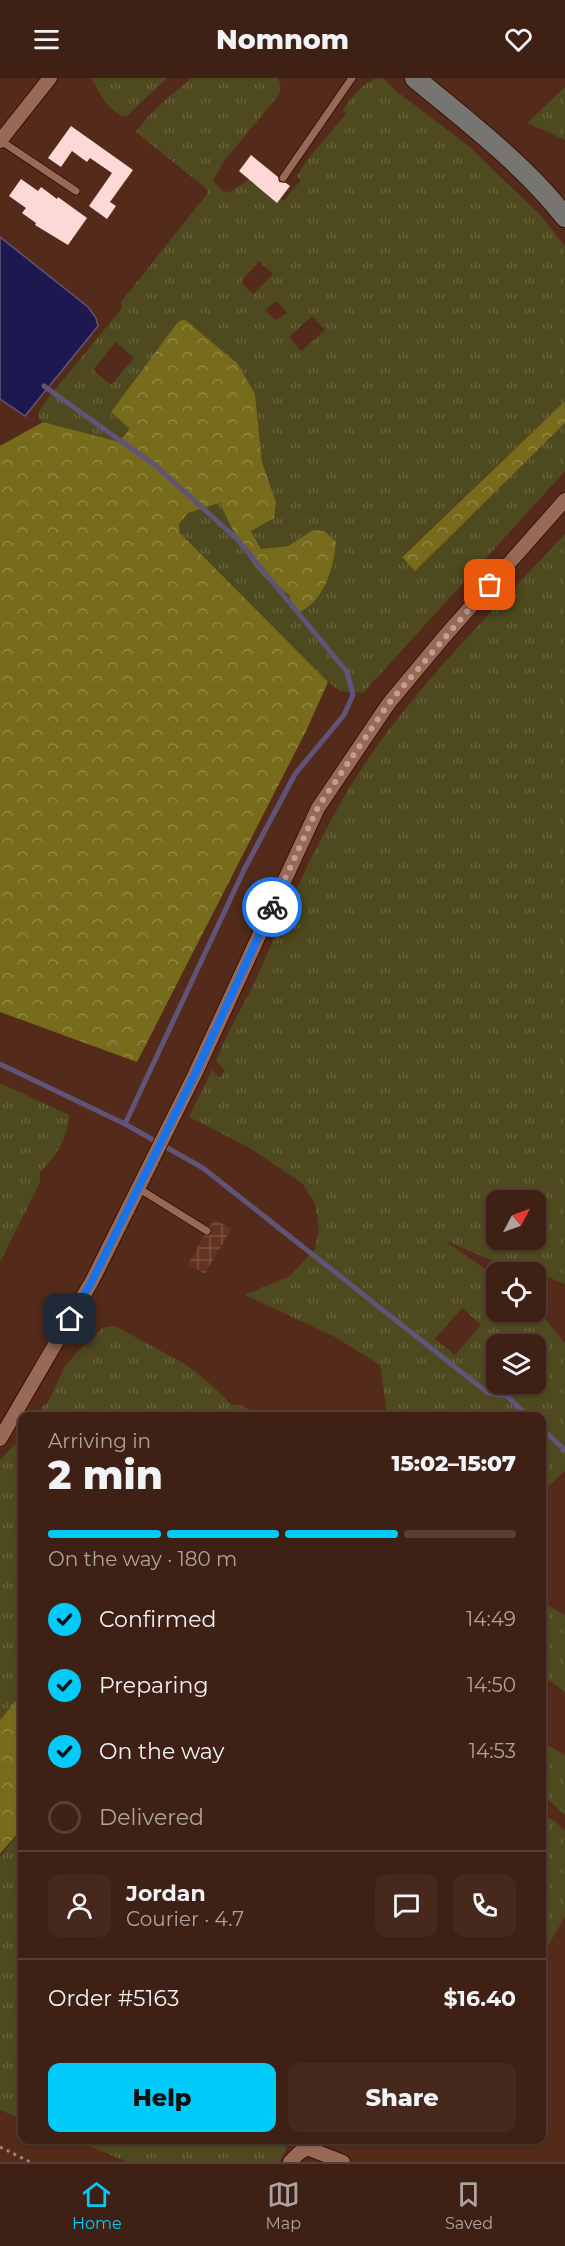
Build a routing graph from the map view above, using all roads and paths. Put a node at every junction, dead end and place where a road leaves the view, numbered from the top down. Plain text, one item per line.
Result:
1 (50, 78) edge
2 (352, 78) edge
3 (415, 78) edge
4 (1, 141) edge
5 (283, 178) dead end
6 (76, 191) dead end
7 (565, 217) edge
8 (565, 500) edge
9 (138, 1188) junction
10 (207, 1231) dead end
11 (0, 1439) edge
12 (0, 2147) edge
13 (30, 2162) edge
14 (291, 2162) edge
15 (343, 2162) edge

1 - 4 street
2 - 5 lane
3 - 7 street
4 - 6 lane
8 - 9 street
9 - 10 lane
9 - 11 street
12 - 13 path
14 - 15 street

